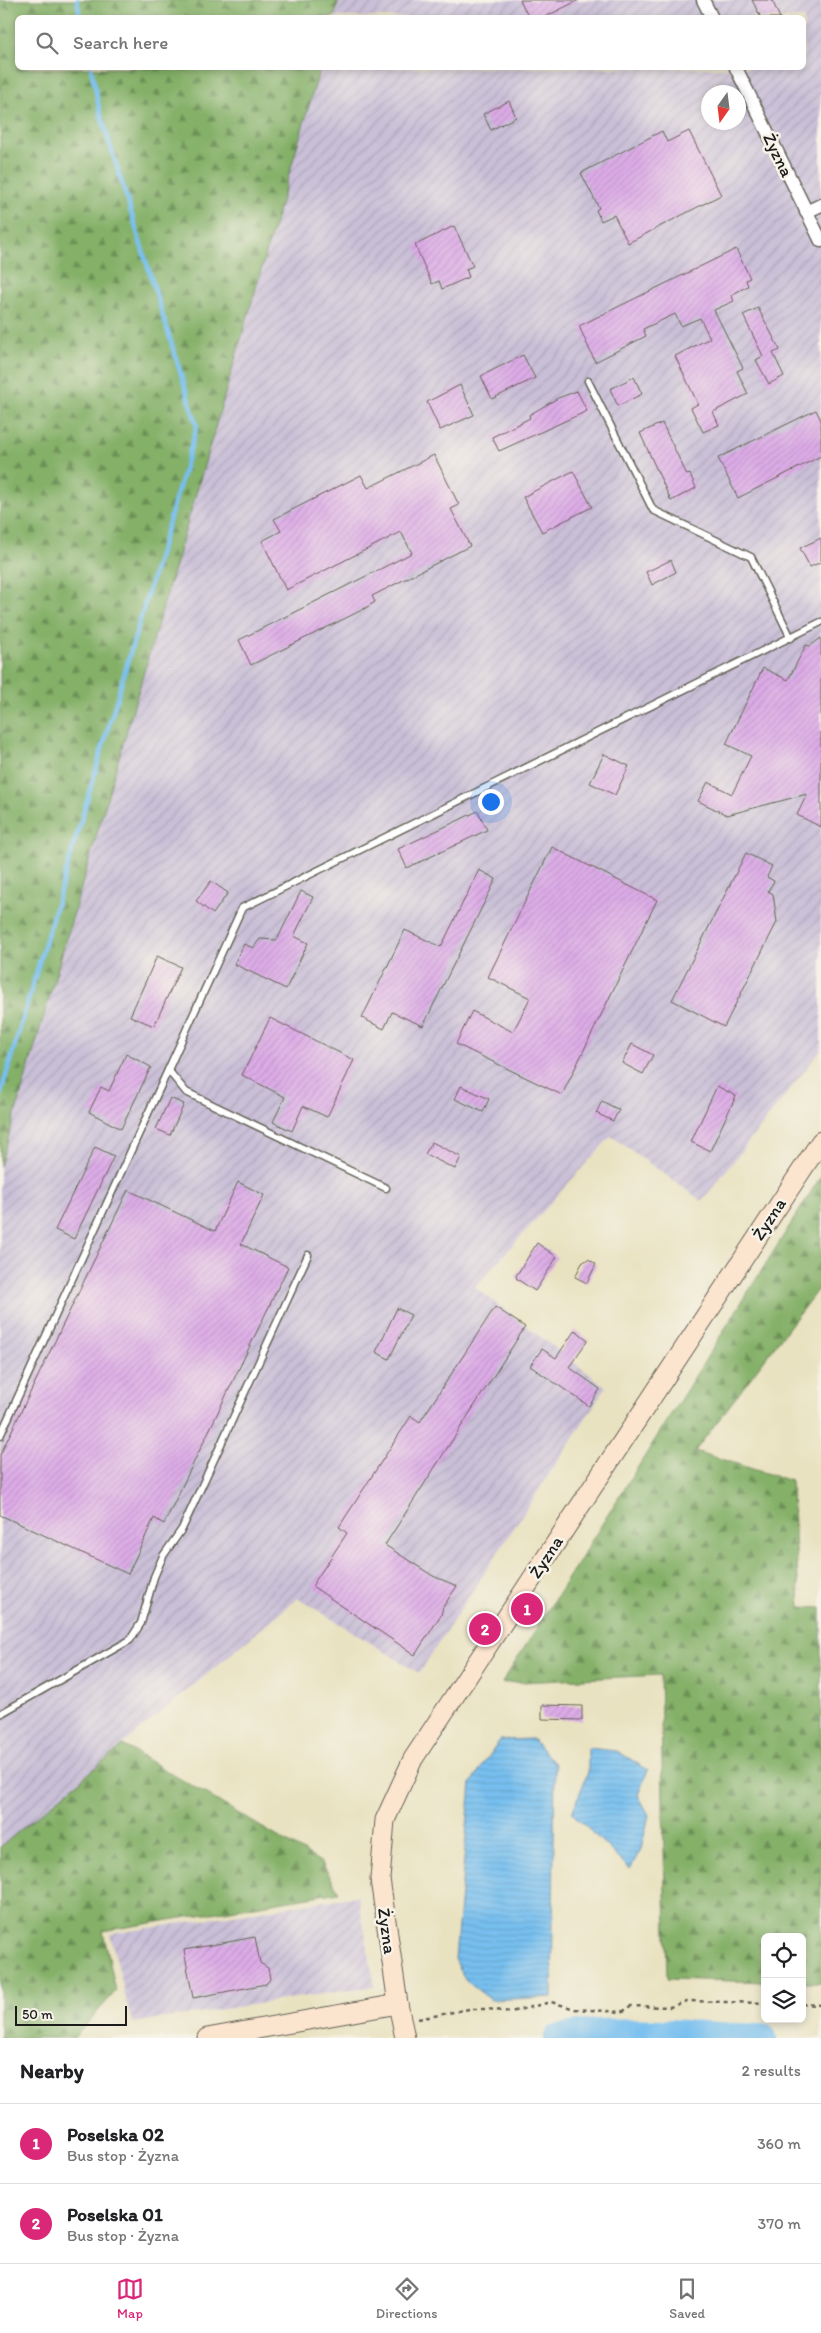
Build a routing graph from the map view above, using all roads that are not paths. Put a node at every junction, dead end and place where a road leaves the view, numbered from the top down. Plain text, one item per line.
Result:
1 (703, 0) edge
2 (710, 15) edge
3 (737, 70) edge
4 (821, 205) edge
5 (806, 212) junction
6 (821, 241) edge
7 (588, 381) dead end
8 (821, 622) edge
9 (791, 638) junction
10 (168, 1070) junction
11 (821, 1141) edge
12 (386, 1188) dead end
13 (308, 1255) dead end
14 (0, 1436) edge
15 (0, 1714) edge
16 (402, 2021) edge
17 (207, 2038) edge

1 - 2 street
3 - 5 street, Żyzna
4 - 5 street
5 - 6 street, Żyzna
7 - 9 lane
8 - 9 lane
9 - 10 lane
10 - 12 lane
10 - 14 lane
11 - 16 street, Żyzna
13 - 15 lane
16 - 17 street

